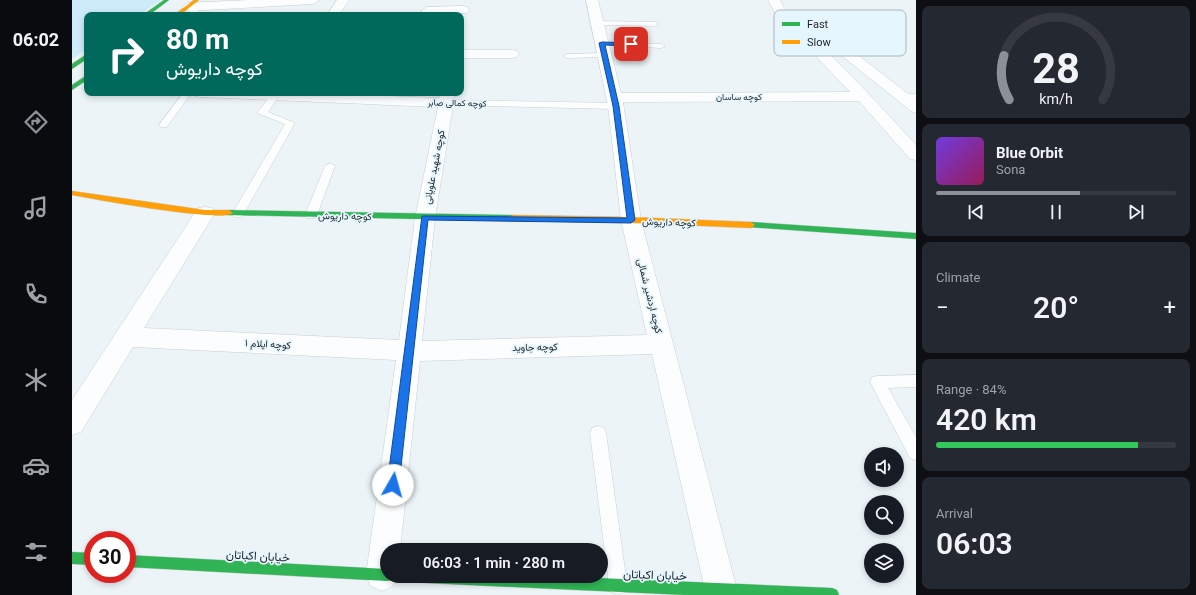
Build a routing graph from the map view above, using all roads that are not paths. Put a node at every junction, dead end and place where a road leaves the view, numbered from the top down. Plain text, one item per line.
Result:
1 (167, 0) edge
2 (313, 0) edge
3 (343, 0) edge
4 (592, 0) edge
5 (774, 0) edge
6 (784, 0) edge
7 (193, 4) edge
8 (427, 10) dead end
9 (463, 10) edge
10 (779, 10) edge
11 (794, 10) edge
12 (150, 12) edge
13 (181, 12) edge
14 (335, 12) edge
15 (655, 24) dead end
16 (601, 40) junction
17 (661, 46) dead end
18 (464, 54) edge
19 (512, 54) dead end
20 (567, 56) dead end
21 (824, 56) edge
22 (850, 56) edge
23 (84, 58) edge
24 (72, 67) edge
25 (186, 96) edge
26 (275, 96) edge
27 (333, 96) edge
28 (863, 96) junction
29 (900, 96) junction
30 (916, 97) edge
31 (447, 98) edge
32 (615, 102) junction
33 (916, 108) edge
34 (164, 125) dead end
35 (916, 155) edge
36 (330, 166) dead end
37 (72, 193) edge
38 (205, 213) junction
39 (238, 214) junction
40 (311, 215) junction
41 (425, 218) junction
42 (631, 220) junction
43 (916, 236) edge
44 (127, 337) junction
45 (661, 344) junction
46 (409, 351) junction
47 (916, 381) edge
48 (72, 423) edge
49 (598, 433) dead end
50 (916, 452) edge
51 (388, 543) edge
52 (72, 558) edge
53 (84, 559) edge
54 (136, 561) edge
55 (380, 575) edge
56 (571, 583) edge
57 (618, 585) junction
58 (721, 590) junction
59 (832, 595) edge

1 - 12 street
2 - 7 street
3 - 14 street
4 - 16 street, کوچه اردشیر شمالی
5 - 10 street
6 - 11 street
7 - 13 street
8 - 9 street
15 - 16 lane
16 - 17 lane
16 - 20 lane
16 - 32 street, کوچه اردشیر شمالی
18 - 19 street
21 - 28 street
22 - 29 street
23 - 24 street
25 - 34 lane
26 - 39 lane
27 - 31 street, کوچه کمالی صابر
28 - 32 street, کوچه ساسان
28 - 35 street
29 - 30 lane
29 - 33 street
31 - 32 lane, کوچه کمالی صابر
31 - 41 street, کوچه شهید علویانی
32 - 42 street, کوچه اردشیر شمالی
36 - 40 lane
37 - 38 street, کوچه داریوش
38 - 39 street, کوچه داریوش
38 - 44 street
39 - 40 street, کوچه داریوش
40 - 41 street, کوچه داریوش
41 - 42 street, کوچه داریوش
41 - 46 street, کوچه شهید علویانی
42 - 43 street, کوچه داریوش
42 - 45 street, کوچه اردشیر شمالی
44 - 46 street, کوچه ایلام ۱
44 - 48 street
45 - 46 street, کوچه جاوید
45 - 58 street, کوچه اردشیر شمالی
46 - 51 street, کوچه شهید علویانی
47 - 50 lane
49 - 57 lane
52 - 53 street
54 - 55 street, خیابان اکباتان
56 - 57 street, خیابان اکباتان
57 - 58 street, خیابان اکباتان
58 - 59 street, خیابان اکباتان

